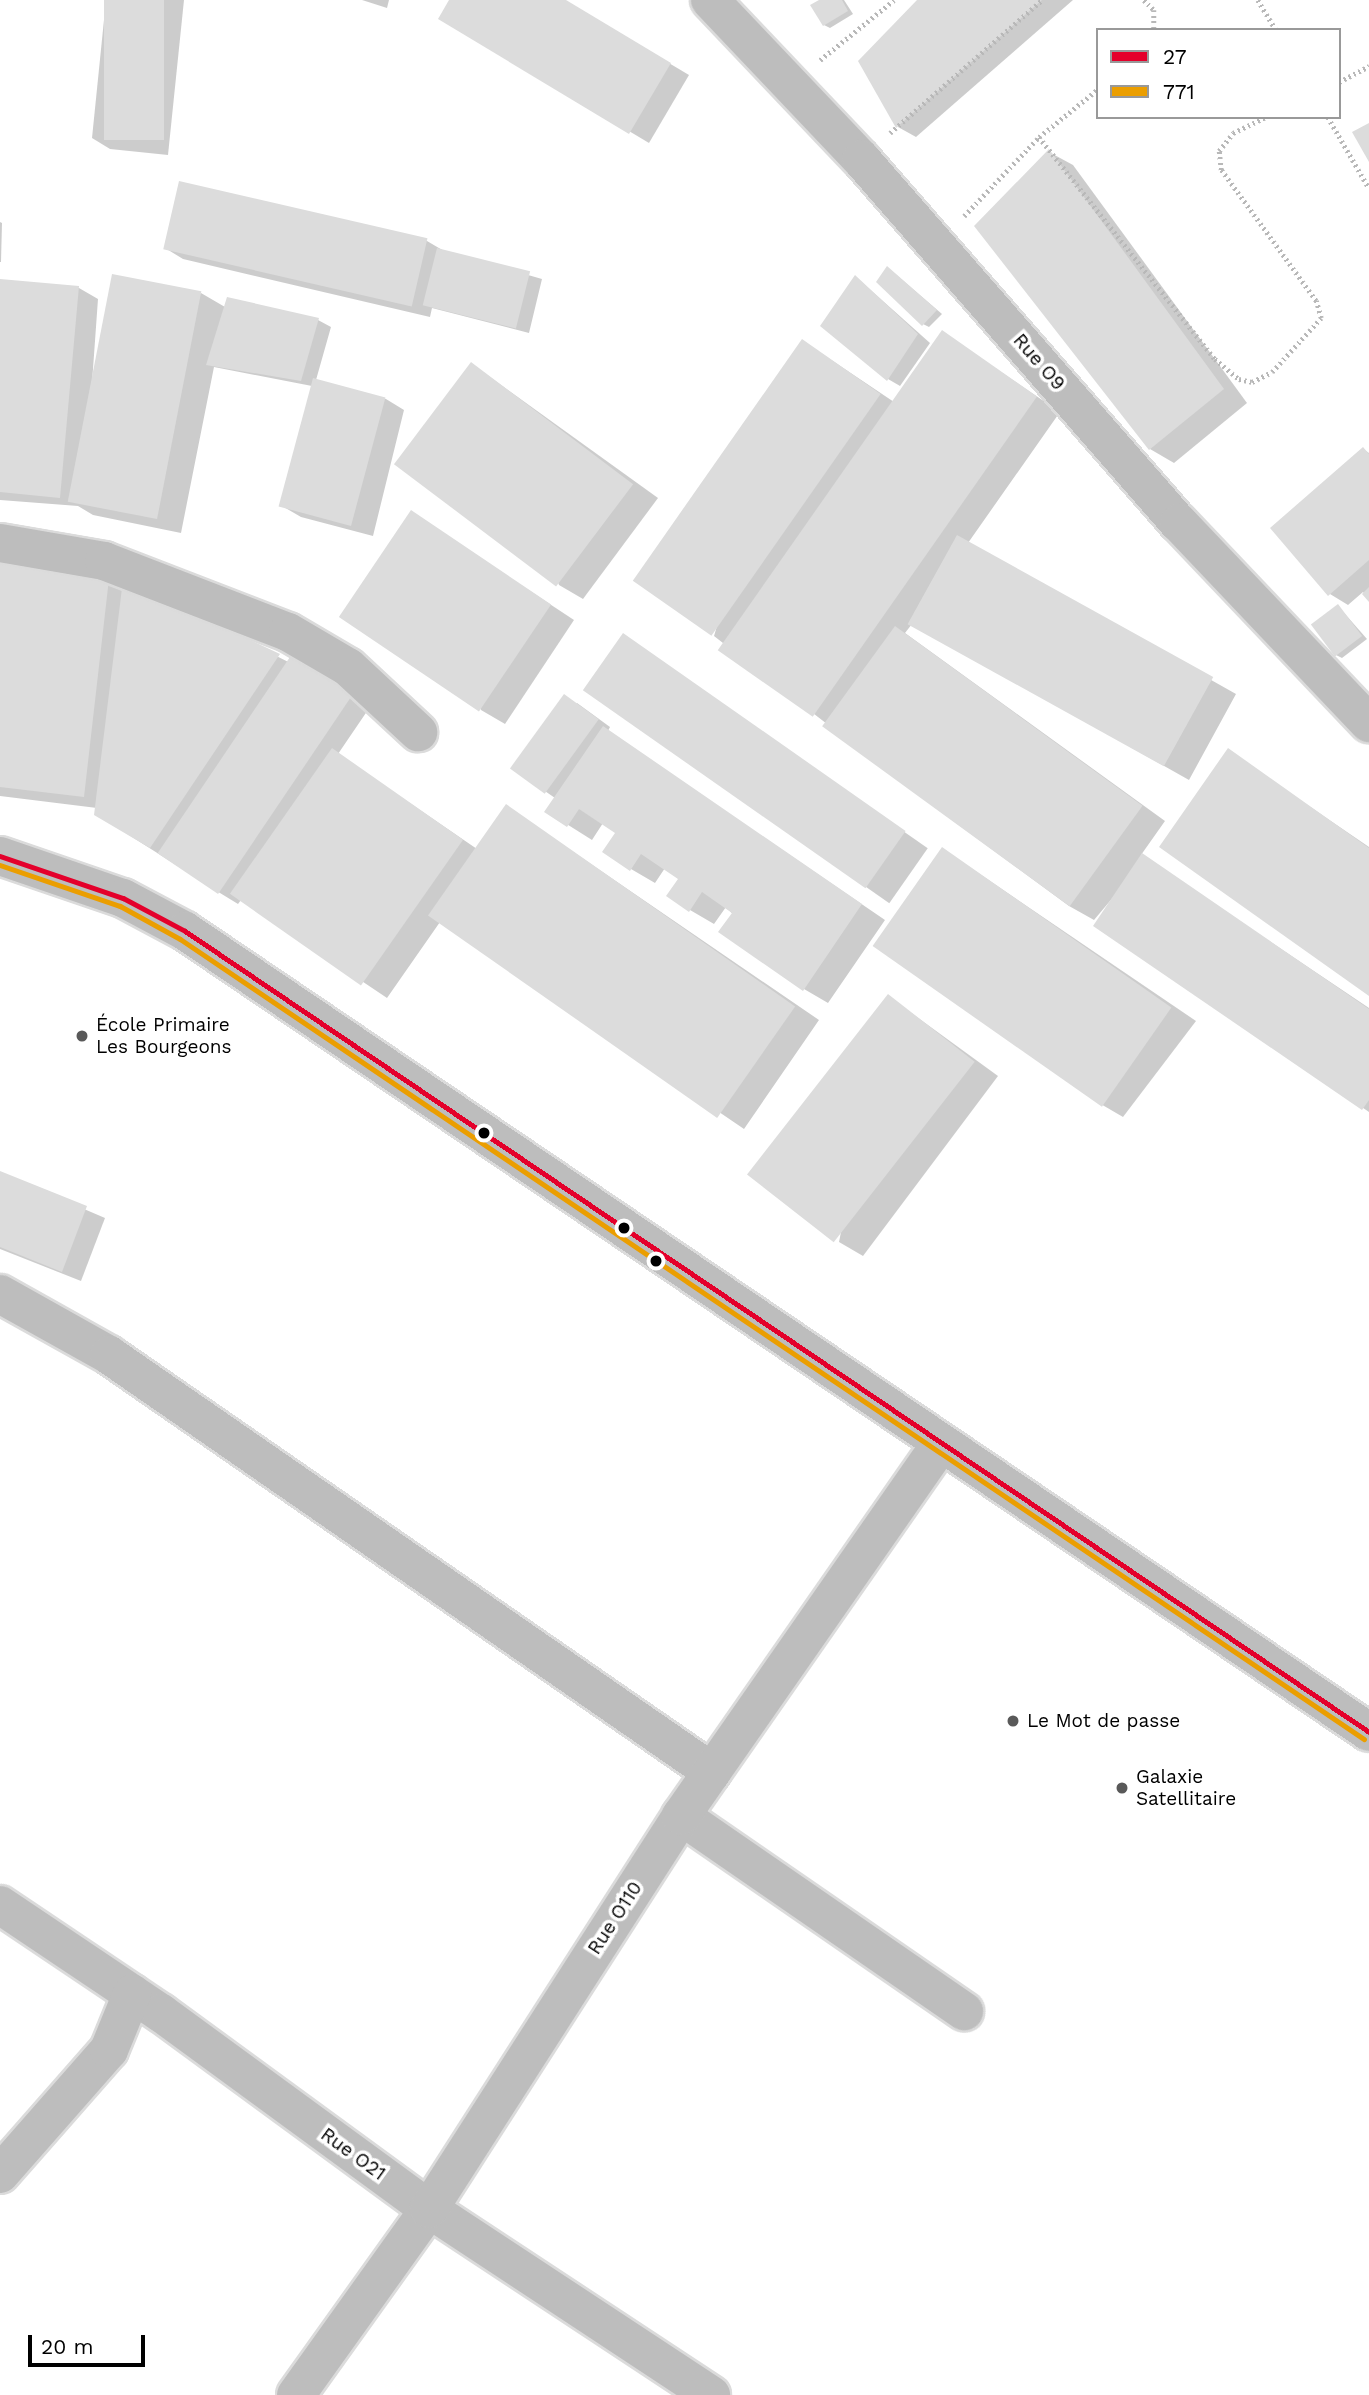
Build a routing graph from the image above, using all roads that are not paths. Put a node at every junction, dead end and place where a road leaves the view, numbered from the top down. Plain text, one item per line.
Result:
1 (710, 0) edge
2 (0, 543) edge
3 (1369, 723) edge
4 (418, 732) dead end
5 (0, 856) edge
6 (0, 1294) edge
7 (940, 1445) junction
8 (1369, 1732) edge
9 (712, 1772) junction
10 (681, 1816) junction
11 (0, 1905) edge
12 (132, 1994) junction
13 (964, 2011) dead end
14 (0, 2174) edge
15 (429, 2209) junction
16 (296, 2395) edge
17 (711, 2395) edge

1 - 3 street, Rue O9
2 - 4 street
5 - 7 street
6 - 9 street
7 - 8 street
7 - 9 street, Rue O110
9 - 10 street, Rue O110
10 - 13 street
10 - 15 street, Rue O110
11 - 12 street, Rue O21
12 - 14 street
12 - 15 street, Rue O21
15 - 16 street, Rue O110
15 - 17 street, Rue O21

